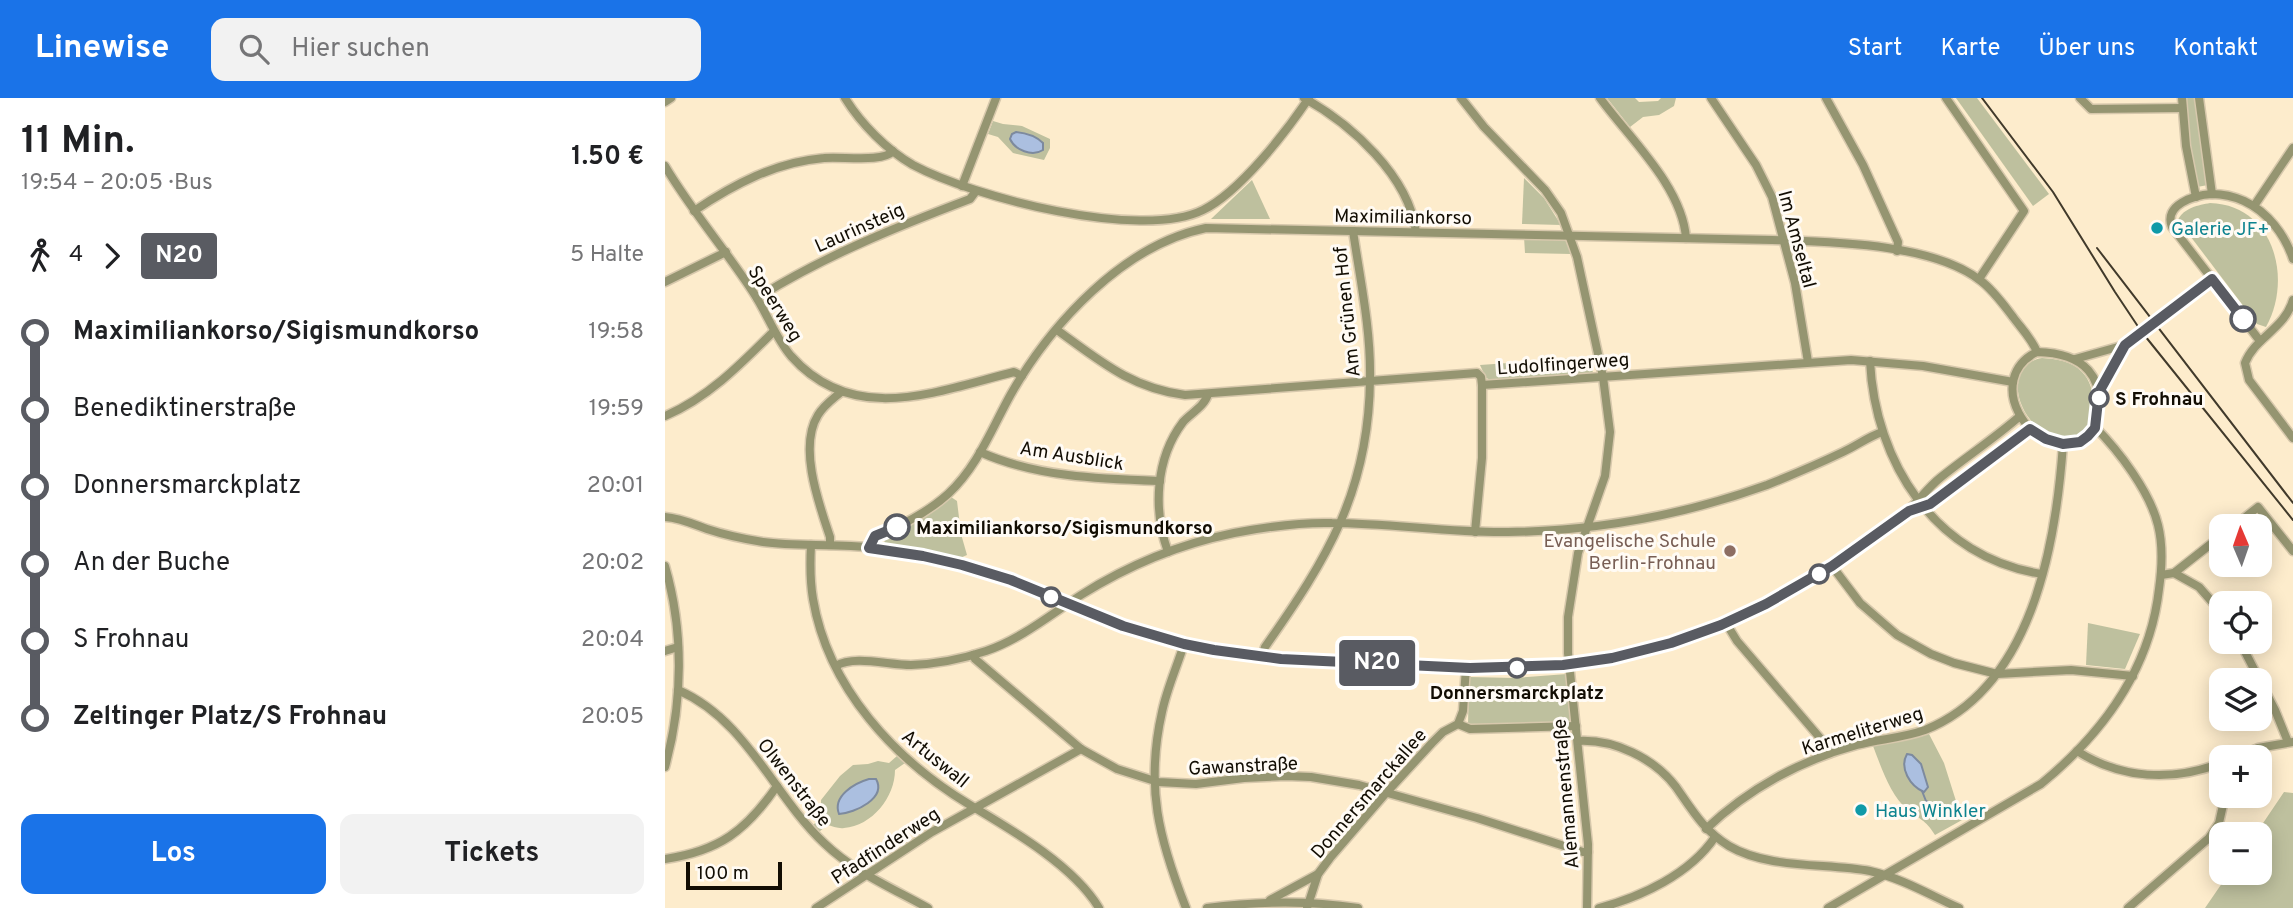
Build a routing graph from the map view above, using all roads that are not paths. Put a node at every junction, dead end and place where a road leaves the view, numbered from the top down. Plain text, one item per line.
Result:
1 (671, 98) edge
2 (845, 98) edge
3 (996, 98) edge
4 (1461, 98) edge
5 (1600, 98) edge
6 (1711, 98) edge
7 (1826, 98) edge
8 (1946, 98) edge
9 (2080, 98) edge
10 (2182, 98) edge
11 (2199, 98) edge
12 (1307, 99) edge
13 (665, 102) edge
14 (2182, 108) junction
15 (2293, 148) edge
16 (893, 151) junction
17 (665, 166) edge
18 (962, 186) junction
19 (976, 191) junction
20 (2212, 194) junction
21 (2196, 197) junction
22 (2254, 206) junction
23 (694, 211) junction
24 (1202, 211) junction
25 (1184, 216) junction
26 (1206, 228) junction
27 (1353, 230) junction
28 (1416, 232) junction
29 (1183, 233) junction
30 (1571, 236) junction
31 (1686, 238) junction
32 (1784, 240) junction
33 (1897, 251) junction
34 (726, 252) junction
35 (2293, 258) edge
36 (1979, 279) junction
37 (2212, 279) junction
38 (665, 282) edge
39 (757, 298) junction
40 (2293, 303) edge
41 (1057, 330) junction
42 (775, 331) junction
43 (2260, 341) junction
44 (2125, 345) junction
45 (2037, 352) junction
46 (2075, 359) junction
47 (1870, 360) junction
48 (1808, 362) junction
49 (1022, 376) junction
50 (1603, 377) junction
51 (1370, 381) junction
52 (2013, 382) junction
53 (1482, 385) junction
54 (841, 392) junction
55 (2099, 392) junction
56 (1208, 394) junction
57 (665, 416) edge
58 (2020, 416) junction
59 (2095, 428) junction
60 (2030, 429) junction
61 (1882, 432) junction
62 (2293, 438) edge
63 (2063, 444) junction
64 (981, 452) junction
65 (1160, 481) junction
66 (1920, 503) junction
67 (2250, 514) edge
68 (2263, 514) edge
69 (665, 517) edge
70 (1341, 523) junction
71 (2272, 525) edge
72 (1587, 527) junction
73 (1475, 532) junction
74 (811, 545) junction
75 (830, 545) junction
76 (2209, 545) edge
77 (869, 548) junction
78 (2293, 551) edge
79 (1168, 552) junction
80 (665, 566) edge
81 (1832, 566) junction
82 (2174, 573) junction
83 (2042, 574) junction
84 (2161, 575) junction
85 (2209, 598) edge
86 (1068, 604) junction
87 (1726, 623) junction
88 (1184, 644) junction
89 (678, 647) junction
90 (665, 651) edge
91 (2246, 654) edge
92 (973, 655) junction
93 (1262, 657) junction
94 (1569, 664) junction
95 (836, 666) junction
96 (1466, 667) junction
97 (1997, 674) junction
98 (2133, 676) junction
99 (678, 691) junction
100 (1458, 724) junction
101 (1576, 726) junction
102 (1578, 741) junction
103 (2291, 742) edge
104 (2272, 745) edge
105 (1081, 749) junction
106 (2077, 751) junction
107 (1830, 754) junction
108 (665, 767) edge
109 (2209, 767) edge
110 (1154, 781) junction
111 (777, 786) junction
112 (1387, 792) junction
113 (976, 808) junction
114 (2222, 808) edge
115 (1706, 829) junction
116 (1715, 837) junction
117 (1588, 852) junction
118 (665, 859) edge
119 (1318, 874) junction
120 (865, 875) junction
121 (1884, 875) junction
122 (1267, 901) junction
123 (1308, 905) edge
124 (816, 908) edge
125 (928, 908) edge
126 (1099, 908) edge
127 (1186, 908) edge
128 (1207, 908) edge
129 (1358, 908) edge
130 (1587, 908) edge
131 (1599, 908) edge
132 (1828, 908) edge
133 (1959, 908) edge
134 (2129, 908) edge

1 - 13 street
2 - 16 street
3 - 18 street
4 - 30 street, Alemannenstraße
5 - 31 street
6 - 32 street, Im Amseltal
7 - 33 street
8 - 36 street
9 - 14 street
10 - 14 street
11 - 20 street
12 - 24 street
12 - 28 street
14 - 21 street
15 - 22 street
16 - 18 street
16 - 23 street
17 - 23 street, Speerweg
18 - 19 street
19 - 25 street
19 - 39 street, Laurinsteig
20 - 21 street
20 - 22 street
21 - 37 street
22 - 35 street
23 - 34 street, Speerweg
24 - 25 street
24 - 26 street
25 - 29 street
26 - 27 street, Maximiliankorso
26 - 29 street, Maximiliankorso
27 - 28 street, Maximiliankorso
27 - 51 street, Am Grünen Hof
28 - 30 street, Maximiliankorso
29 - 41 street, Maximiliankorso
30 - 31 street, Maximiliankorso
30 - 50 street, Alemannenstraße
31 - 32 street, Maximiliankorso
32 - 33 street, Maximiliankorso
32 - 48 street, Im Amseltal
33 - 36 street, Maximiliankorso
34 - 38 street
34 - 39 street, Speerweg
36 - 45 street, Maximiliankorso
37 - 43 street
37 - 44 street, bridge
39 - 42 street, Speerweg
40 - 43 street
41 - 49 street, Maximiliankorso
41 - 56 street, Ludolfingerweg
42 - 54 street, Speerweg
42 - 57 street
43 - 62 street
44 - 46 street
44 - 55 street
45 - 46 street
45 - 52 street
46 - 55 street
47 - 48 street, Ludolfingerweg
47 - 52 street, Ludolfingerweg
47 - 61 street
48 - 50 street, Ludolfingerweg
49 - 54 street, Speerweg
49 - 64 street, Maximiliankorso
50 - 53 street, Ludolfingerweg
50 - 72 street, Alemannenstraße
51 - 53 street, Ludolfingerweg
51 - 56 street, Ludolfingerweg
51 - 70 street, Am Grünen Hof
52 - 58 street
53 - 73 street
54 - 75 street
55 - 59 street
56 - 65 street
58 - 60 street
58 - 66 street
59 - 63 street
59 - 84 street
60 - 63 street
60 - 66 street
61 - 66 street
61 - 72 street
63 - 83 street, Karmeliterweg
64 - 65 street, Am Ausblick
64 - 77 street, Maximiliankorso
65 - 79 street
66 - 81 street
66 - 83 street
67 - 68 street
69 - 74 street
70 - 73 street
70 - 79 street
70 - 93 street, Am Grünen Hof
71 - 78 street
72 - 73 street
72 - 94 street, Alemannenstraße
74 - 75 street
74 - 95 street, Artuswall
75 - 77 street
76 - 82 street
77 - 86 street
79 - 86 street
80 - 89 street
81 - 87 street
81 - 97 street
82 - 84 street
82 - 85 street
83 - 97 street, Karmeliterweg
84 - 98 street
86 - 88 street
86 - 92 street
87 - 94 street
87 - 107 street
88 - 93 street
88 - 110 street
89 - 90 street
89 - 99 street
91 - 103 street
92 - 95 street
92 - 105 street, Gawanstraße
93 - 96 street
94 - 96 street
94 - 101 street, Alemannenstraße
95 - 113 street, Artuswall
96 - 100 street
97 - 98 street
97 - 107 street, Karmeliterweg
98 - 106 street
99 - 108 street
99 - 111 street, Olwenstraße
100 - 101 street
100 - 112 street, Donnersmarckallee
101 - 102 street, Alemannenstraße
102 - 115 street
102 - 117 street, Alemannenstraße
103 - 104 street
105 - 110 street, Gawanstraße
105 - 113 street, Pfadfinderweg
106 - 109 street
106 - 121 street
107 - 115 street, Karmeliterweg
110 - 112 street, Gawanstraße
110 - 127 street
111 - 118 street
111 - 120 street, Olwenstraße
112 - 117 street, Gawanstraße
112 - 119 street, Donnersmarckallee
113 - 120 street, Pfadfinderweg
113 - 126 street, Artuswall
114 - 134 street
115 - 116 street
116 - 121 street
116 - 131 street
117 - 130 street, Alemannenstraße
119 - 122 street
119 - 123 street, Donnersmarckallee
120 - 124 street, Pfadfinderweg
120 - 125 street, Olwenstraße
121 - 132 street
121 - 133 street
122 - 123 street
122 - 128 street
123 - 129 street

